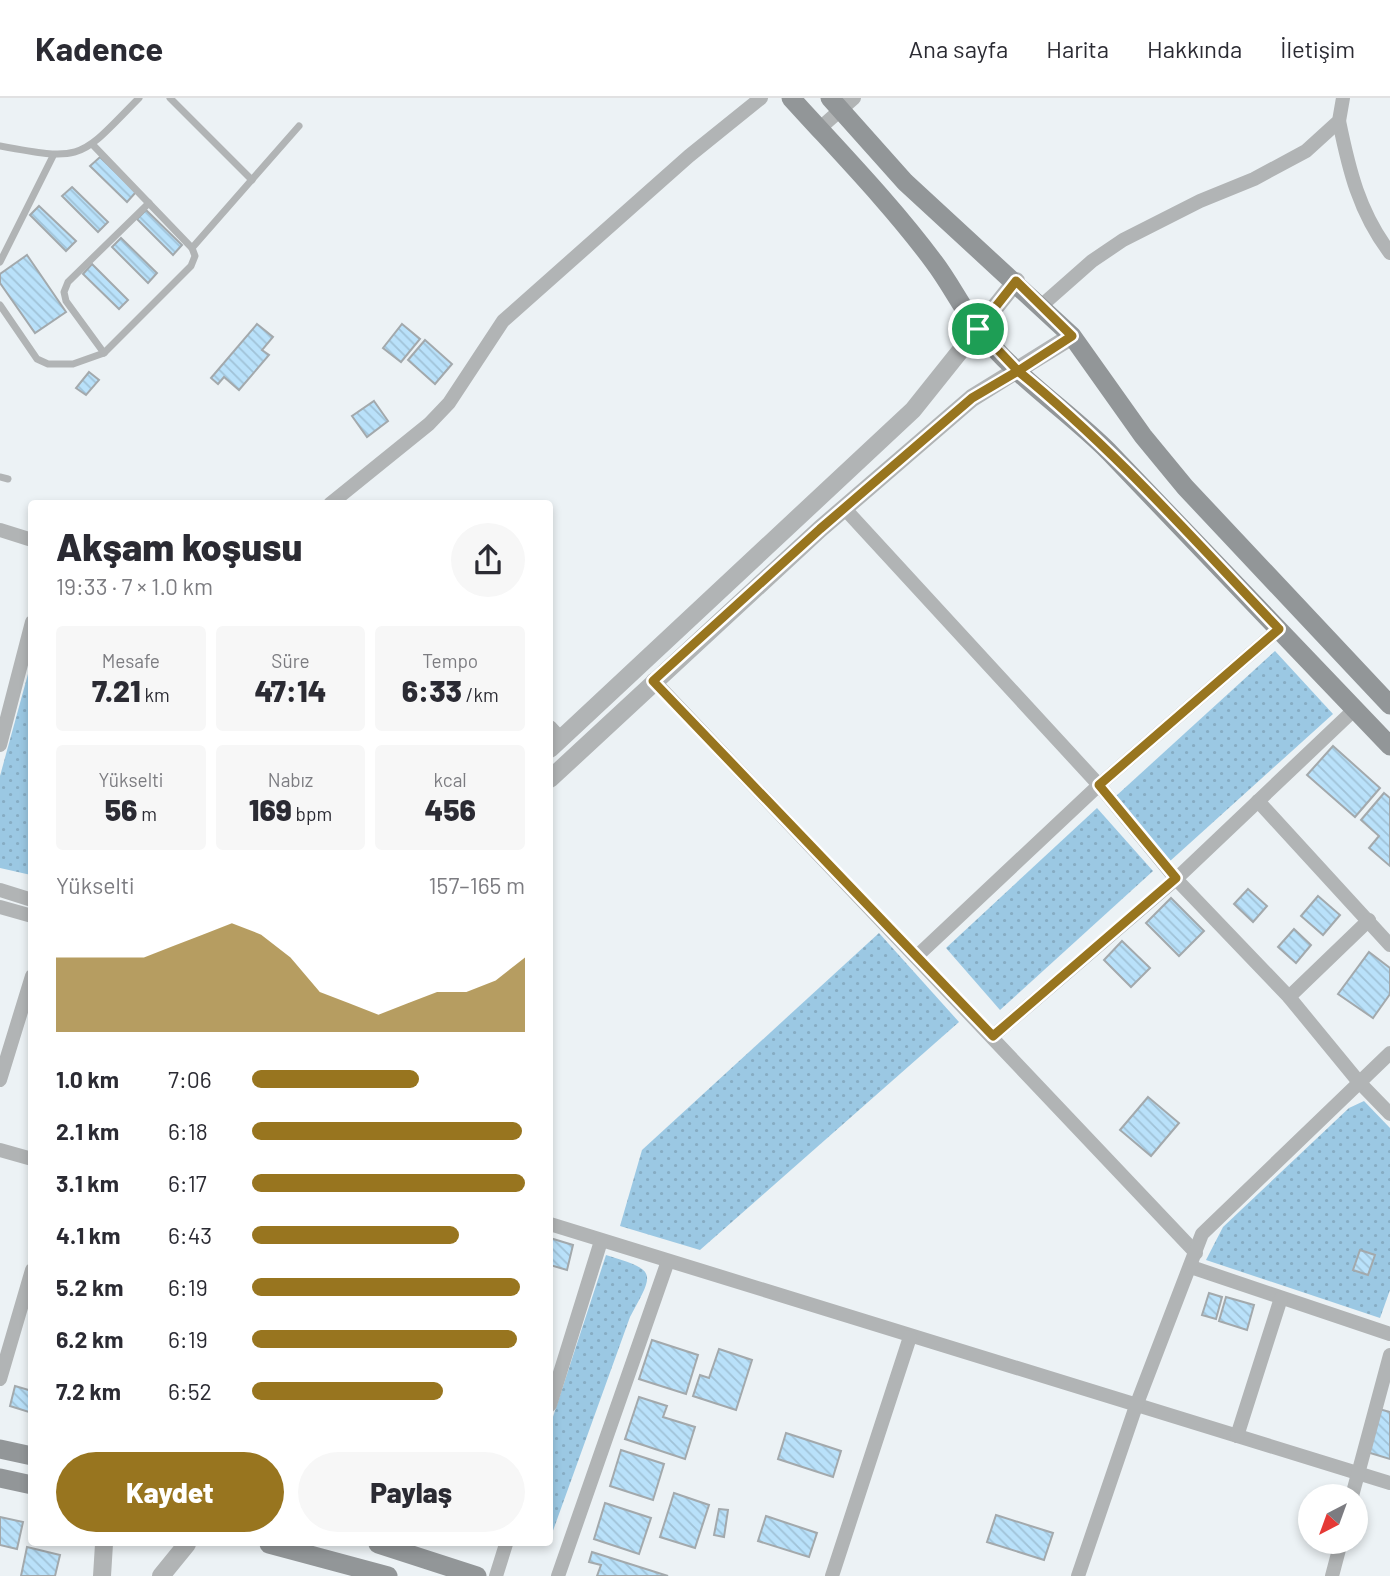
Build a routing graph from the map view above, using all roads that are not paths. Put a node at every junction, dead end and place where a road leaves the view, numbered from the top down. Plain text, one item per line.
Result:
1 (139, 98) edge
2 (170, 98) edge
3 (761, 98) edge
4 (791, 98) edge
5 (1343, 98) edge
6 (841, 102) edge
7 (1339, 121) junction
8 (299, 126) dead end
9 (819, 129) junction
10 (93, 145) junction
11 (0, 146) edge
12 (53, 156) junction
13 (252, 180) junction
14 (149, 203) junction
15 (192, 248) junction
16 (1390, 253) edge
17 (0, 262) edge
18 (1016, 281) junction
19 (0, 305) edge
20 (1041, 306) junction
21 (978, 329) junction
22 (1072, 336) junction
23 (104, 353) junction
24 (1018, 371) junction
25 (339, 500) edge
26 (845, 509) junction
27 (0, 530) edge
28 (28, 539) edge
29 (1279, 629) junction
30 (28, 637) edge
31 (653, 681) junction
32 (1386, 694) edge
33 (1356, 708) junction
34 (553, 738) edge
35 (0, 745) edge
36 (1390, 746) edge
37 (553, 776) edge
38 (1099, 785) junction
39 (1258, 802) junction
40 (1176, 878) junction
41 (0, 890) edge
42 (28, 899) edge
43 (0, 907) edge
44 (28, 915) edge
45 (1369, 920) junction
46 (1390, 945) edge
47 (916, 957) junction
48 (28, 989) edge
49 (1289, 997) junction
50 (993, 1036) junction
51 (1390, 1053) edge
52 (0, 1080) edge
53 (1358, 1081) junction
54 (1390, 1114) edge
55 (0, 1150) edge
56 (28, 1158) edge
57 (553, 1225) edge
58 (601, 1241) junction
59 (1193, 1260) junction
60 (668, 1261) junction
61 (28, 1284) edge
62 (1281, 1298) junction
63 (1390, 1335) edge
64 (910, 1337) junction
65 (1390, 1355) edge
66 (0, 1379) edge
67 (553, 1395) edge
68 (1136, 1406) junction
69 (1237, 1436) junction
70 (0, 1449) edge
71 (28, 1454) edge
72 (1357, 1472) junction
73 (0, 1479) edge
74 (1390, 1483) edge
75 (28, 1484) edge
76 (1354, 1484) edge
77 (104, 1546) edge
78 (185, 1546) edge
79 (276, 1546) edge
80 (384, 1546) edge
81 (505, 1546) edge
82 (1338, 1554) edge
83 (102, 1576) edge
84 (162, 1576) edge
85 (388, 1576) edge
86 (477, 1576) edge
87 (496, 1576) edge
88 (558, 1576) edge
89 (832, 1576) edge
90 (1078, 1576) edge
91 (1332, 1576) edge

1 - 10 lane
2 - 13 lane
3 - 25 street
4 - 9 main road
5 - 7 street
6 - 9 street
6 - 18 main road
7 - 16 street
7 - 20 street
8 - 13 lane
9 - 21 main road
10 - 12 lane
10 - 14 lane
11 - 12 lane
12 - 17 lane
13 - 15 lane
14 - 15 lane
14 - 23 lane
15 - 23 lane
18 - 20 main road
18 - 21 street
19 - 23 lane
20 - 22 main road
21 - 24 main road
21 - 34 street
22 - 24 street
22 - 32 main road
24 - 26 street
24 - 29 main road
26 - 31 street
26 - 38 street
27 - 28 street
29 - 33 main road
29 - 38 street
30 - 35 street
31 - 37 street
31 - 47 street
33 - 36 main road
33 - 39 street
38 - 40 street
38 - 47 street
39 - 40 street
39 - 45 street
40 - 49 street
40 - 50 street
41 - 42 street
43 - 44 street
45 - 46 street
45 - 49 street
47 - 50 street
48 - 52 street
49 - 53 street
50 - 59 street
51 - 53 street
53 - 54 street
53 - 59 street
55 - 56 street
57 - 58 street
58 - 60 street
58 - 67 street
59 - 62 street
59 - 68 street
60 - 64 street
60 - 88 street
61 - 66 street
62 - 63 street
62 - 69 street
64 - 68 street
64 - 89 street
65 - 72 street
68 - 69 street
68 - 90 street
69 - 72 street
70 - 71 main road
72 - 74 street
72 - 76 street
73 - 75 main road
77 - 83 street
78 - 84 street
79 - 85 main road
80 - 86 main road
81 - 87 street
82 - 91 street

